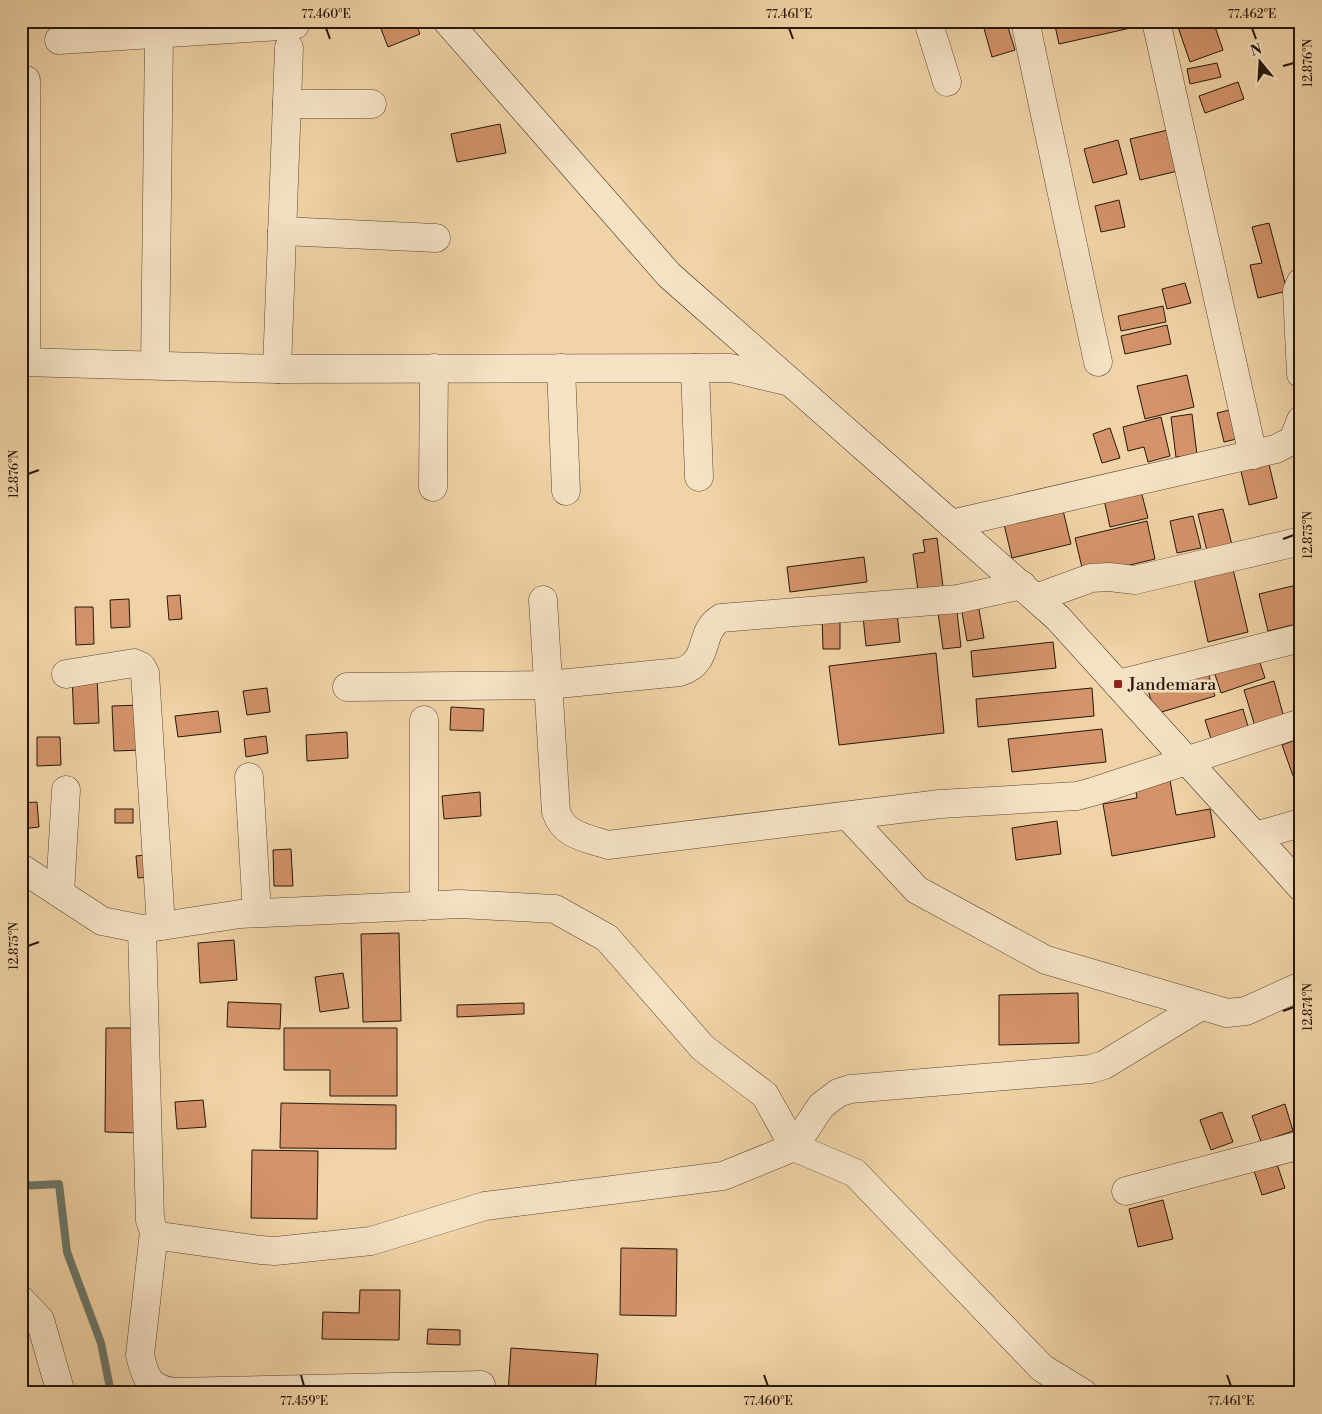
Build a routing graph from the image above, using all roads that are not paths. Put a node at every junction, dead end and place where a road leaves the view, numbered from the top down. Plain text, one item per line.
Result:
1 (447, 21) edge
2 (928, 21) edge
3 (1025, 21) edge
4 (1156, 21) edge
5 (160, 34) junction
6 (59, 40) dead end
7 (21, 80) edge
8 (947, 82) dead end
9 (287, 104) junction
10 (372, 104) dead end
11 (282, 231) junction
12 (436, 238) dead end
13 (1301, 282) edge
14 (24, 362) edge
15 (1098, 362) dead end
16 (155, 365) junction
17 (434, 368) junction
18 (561, 368) junction
19 (695, 368) junction
20 (277, 369) junction
21 (1301, 374) edge
22 (790, 382) junction
23 (1301, 420) edge
24 (1253, 455) junction
25 (699, 477) dead end
26 (433, 487) dead end
27 (566, 491) dead end
28 (951, 524) junction
29 (1301, 541) edge
30 (1029, 592) junction
31 (543, 600) dead end
32 (1301, 638) edge
33 (66, 674) dead end
34 (1118, 684) junction
35 (548, 685) junction
36 (347, 687) dead end
37 (424, 720) dead end
38 (1301, 723) edge
39 (1187, 761) junction
40 (249, 777) dead end
41 (66, 790) dead end
42 (848, 816) junction
43 (1301, 823) edge
44 (1255, 836) junction
45 (21, 868) edge
46 (1301, 887) edge
47 (60, 893) junction
48 (424, 906) junction
49 (257, 913) junction
50 (151, 928) junction
51 (1301, 986) edge
52 (1201, 1006) junction
53 (1301, 1145) edge
54 (794, 1147) junction
55 (1126, 1191) dead end
56 (154, 1232) junction
57 (21, 1300) edge
58 (481, 1385) dead end
59 (61, 1393) edge
60 (1083, 1393) edge

1 - 22 street
2 - 8 street
3 - 15 street
4 - 24 street
5 - 6 street
5 - 9 street
5 - 16 street
7 - 14 street
9 - 10 street
9 - 11 street
11 - 12 street
11 - 20 street
13 - 21 street
14 - 16 street
16 - 20 street
17 - 18 street
17 - 20 street
17 - 26 street
18 - 19 street
18 - 27 street
19 - 22 street
19 - 25 street
22 - 28 street
23 - 24 street
24 - 28 street
28 - 30 street
29 - 30 street
30 - 34 street
30 - 35 street
31 - 35 street
32 - 34 street
33 - 50 street
34 - 39 street
35 - 36 street
35 - 42 street
37 - 48 street
38 - 39 street
39 - 42 street
39 - 44 street
40 - 49 street
41 - 47 street
42 - 52 street
43 - 44 street
44 - 46 street
45 - 47 street
47 - 50 street
48 - 49 street
48 - 54 street
49 - 50 street
50 - 56 street
51 - 52 street
52 - 54 street
53 - 55 street
54 - 56 street
54 - 60 street
56 - 58 street
57 - 59 street

